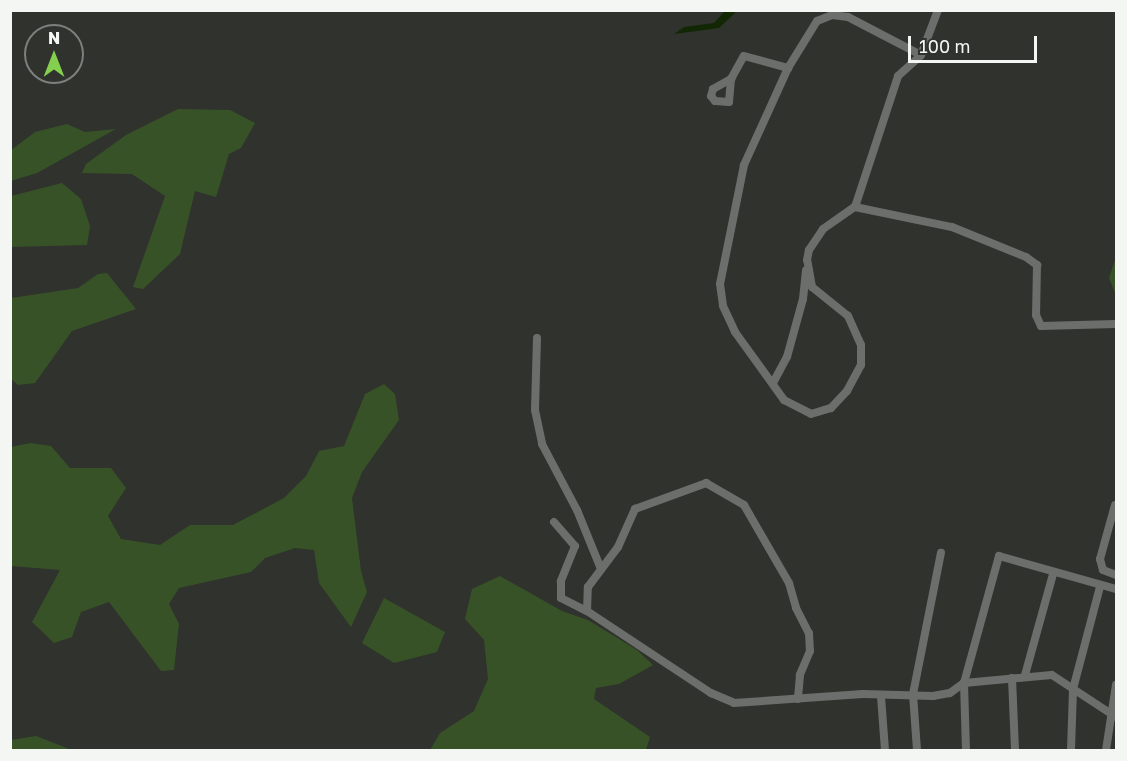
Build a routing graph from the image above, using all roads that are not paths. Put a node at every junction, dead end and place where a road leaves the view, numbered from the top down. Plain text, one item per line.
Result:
1 (938, 10) edge
2 (921, 55) junction
3 (788, 68) junction
4 (731, 79) dead end
5 (855, 207) junction
6 (807, 260) junction
7 (1116, 324) edge
8 (537, 338) dead end
9 (773, 383) junction
10 (1115, 506) dead end
11 (554, 522) dead end
12 (941, 553) dead end
13 (601, 569) junction
14 (1053, 574) junction
15 (1116, 575) edge
16 (1100, 587) junction
17 (1116, 589) edge
18 (587, 611) junction
19 (1025, 675) junction
20 (1012, 678) junction
21 (964, 683) junction
22 (1116, 685) edge
23 (1073, 689) junction
24 (913, 694) junction
25 (881, 696) junction
26 (798, 699) junction
27 (1113, 714) edge
28 (885, 750) edge
29 (917, 750) edge
30 (966, 750) edge
31 (1015, 750) edge
32 (1071, 750) edge
33 (1106, 750) edge

1 - 2 street
2 - 3 street
2 - 5 street
3 - 4 street
3 - 9 street
5 - 6 street
5 - 7 street
6 - 9 street
6 - 9 street
8 - 13 street
10 - 15 street
11 - 18 street
12 - 24 street
13 - 18 street
13 - 26 street
14 - 16 street
14 - 19 street
14 - 21 street
16 - 17 street
16 - 23 street
18 - 26 street
19 - 20 street
19 - 23 street
20 - 21 street
20 - 31 street
21 - 24 street
21 - 30 street
22 - 27 street
23 - 27 street
23 - 32 street
24 - 25 street
24 - 29 street
25 - 26 street
25 - 28 street
27 - 33 street

